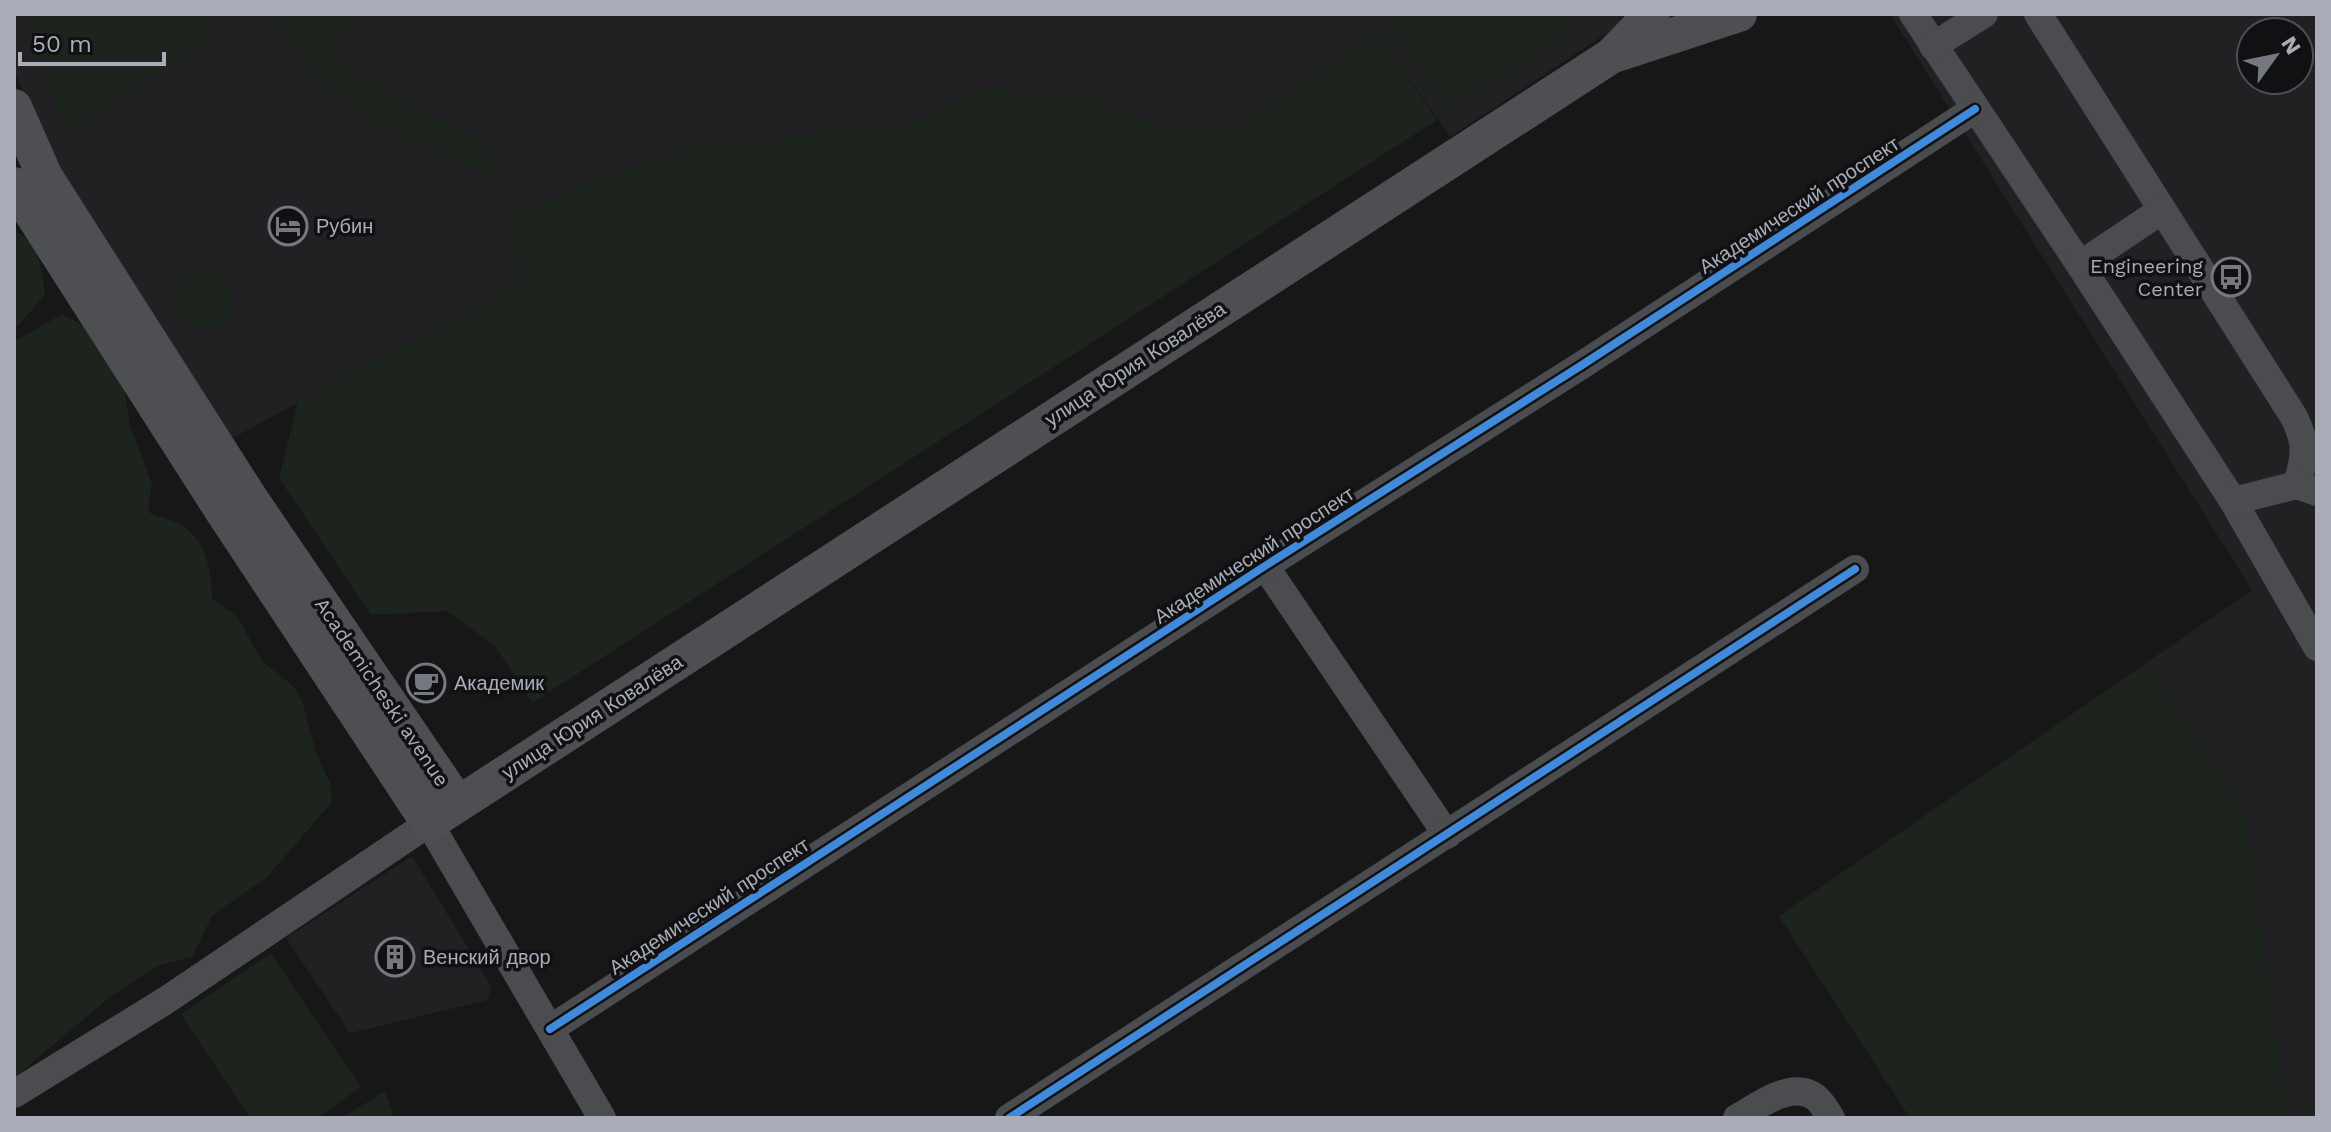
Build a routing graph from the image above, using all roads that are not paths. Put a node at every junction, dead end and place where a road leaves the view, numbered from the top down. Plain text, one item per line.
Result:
1 (1652, 14) edge
2 (1739, 14) edge
3 (1913, 14) edge
4 (1984, 14) edge
5 (2038, 14) edge
6 (1933, 46) junction
7 (1611, 56) junction
8 (14, 107) edge
9 (1975, 109) junction
10 (26, 185) edge
11 (2162, 210) junction
12 (2080, 265) junction
13 (2307, 488) edge
14 (2233, 501) junction
15 (1265, 566) junction
16 (1855, 569) dead end
17 (2317, 647) edge
18 (444, 814) junction
19 (1447, 835) junction
20 (550, 1029) junction
21 (14, 1094) edge
22 (602, 1118) edge
23 (1009, 1118) edge
24 (1737, 1118) edge
25 (1831, 1118) edge

1 - 7 main road, улица Юрия Ковалёва
2 - 7 main road, улица Юрия Ковалёва
3 - 6 street
4 - 6 street
5 - 11 street
6 - 9 street
7 - 18 main road, улица Юрия Ковалёва
8 - 10 main road, Academicheski avenue
9 - 12 street
9 - 15 street, Академический проспект
10 - 18 main road, Academicheski avenue
11 - 12 street
11 - 13 street
12 - 14 street
13 - 14 street
14 - 17 street
15 - 19 street
15 - 20 street, Академический проспект
16 - 19 street
18 - 20 street
18 - 21 street
19 - 23 street
20 - 22 street
24 - 25 street

